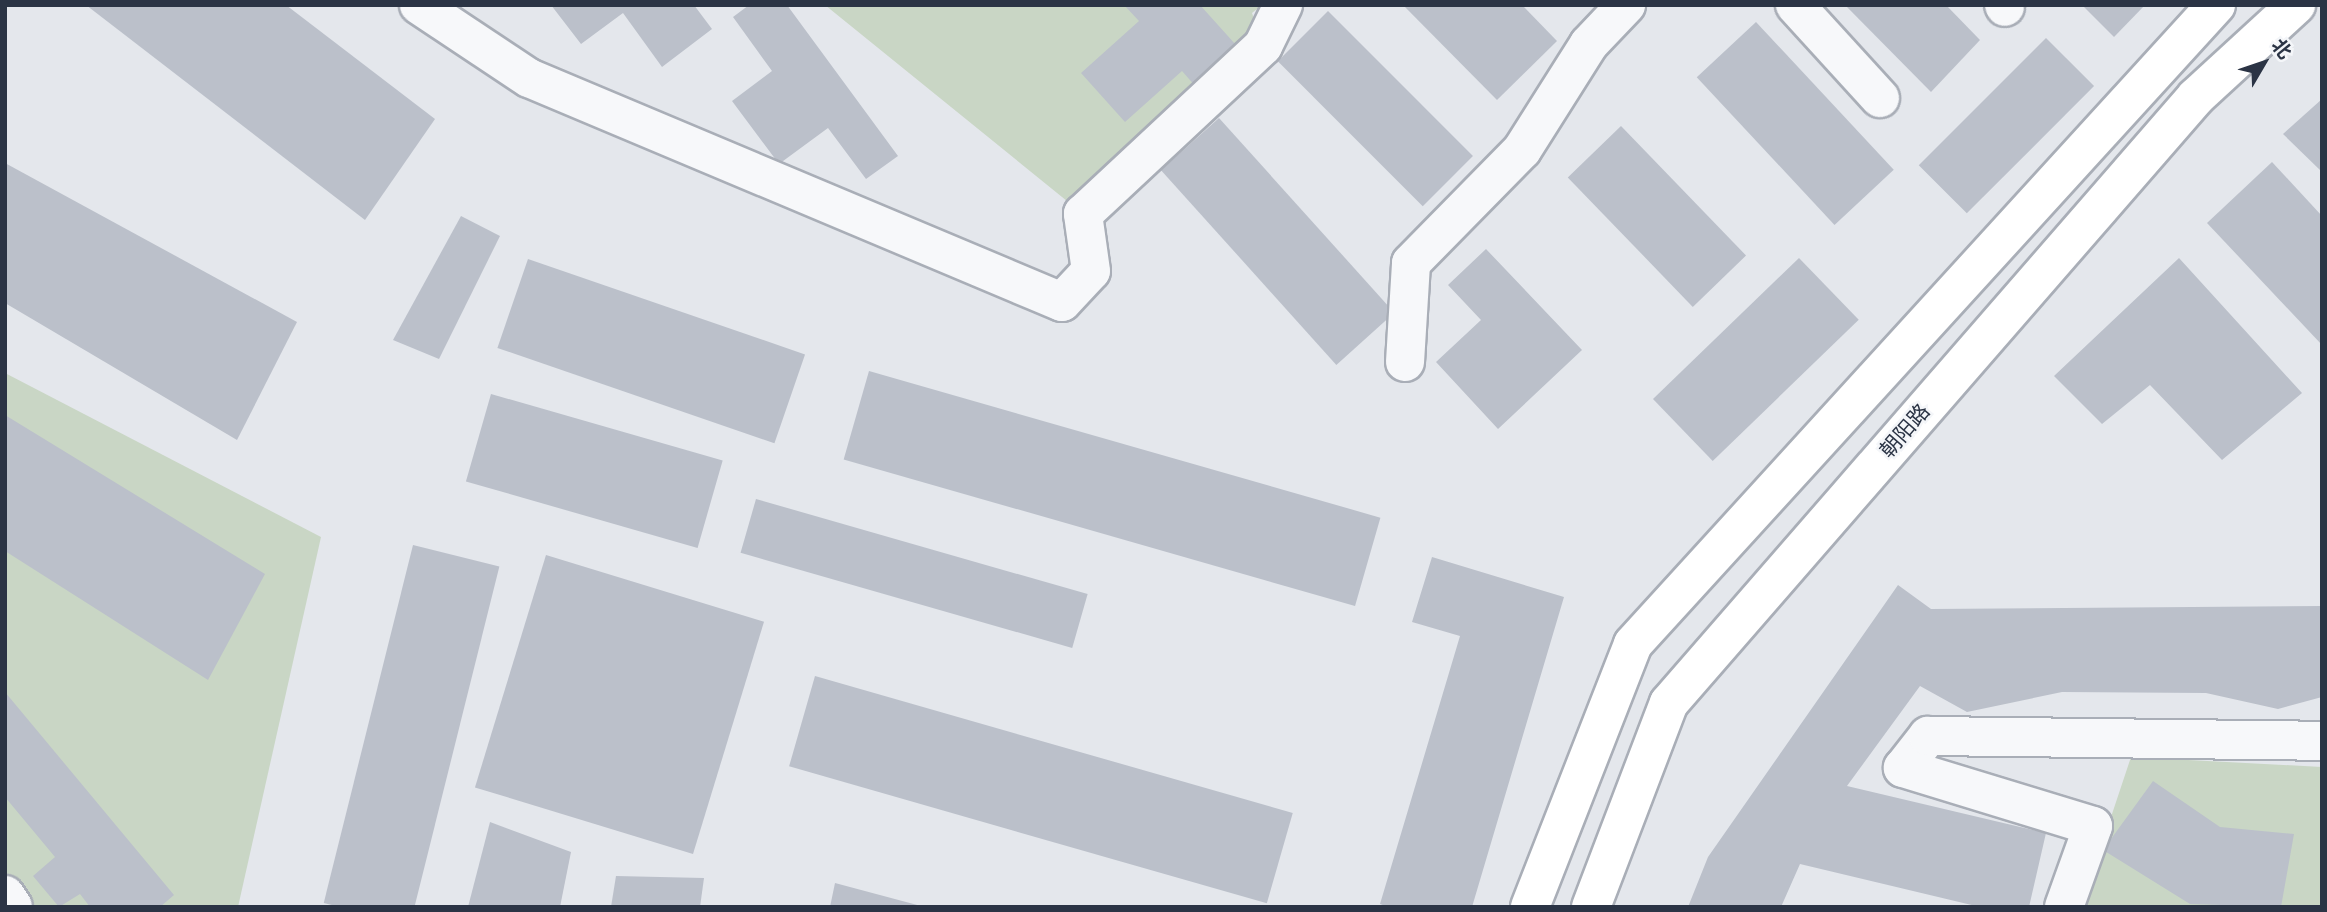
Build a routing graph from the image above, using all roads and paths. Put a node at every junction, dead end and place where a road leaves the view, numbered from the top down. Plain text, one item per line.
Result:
1 (419, 5) edge
2 (1283, 5) edge
3 (1626, 5) edge
4 (1795, 5) edge
5 (2216, 5) edge
6 (2322, 8) edge
7 (2288, 13) edge
8 (1880, 99) dead end
9 (1405, 362) dead end
10 (2322, 741) edge
11 (5, 895) edge
12 (13, 907) edge
13 (1530, 907) edge
14 (1591, 907) edge
15 (2064, 907) edge

1 - 2 lane
3 - 9 lane
4 - 8 lane
5 - 13 main road
6 - 7 main road
7 - 14 main road, 朝阳路
10 - 15 lane
11 - 12 lane

